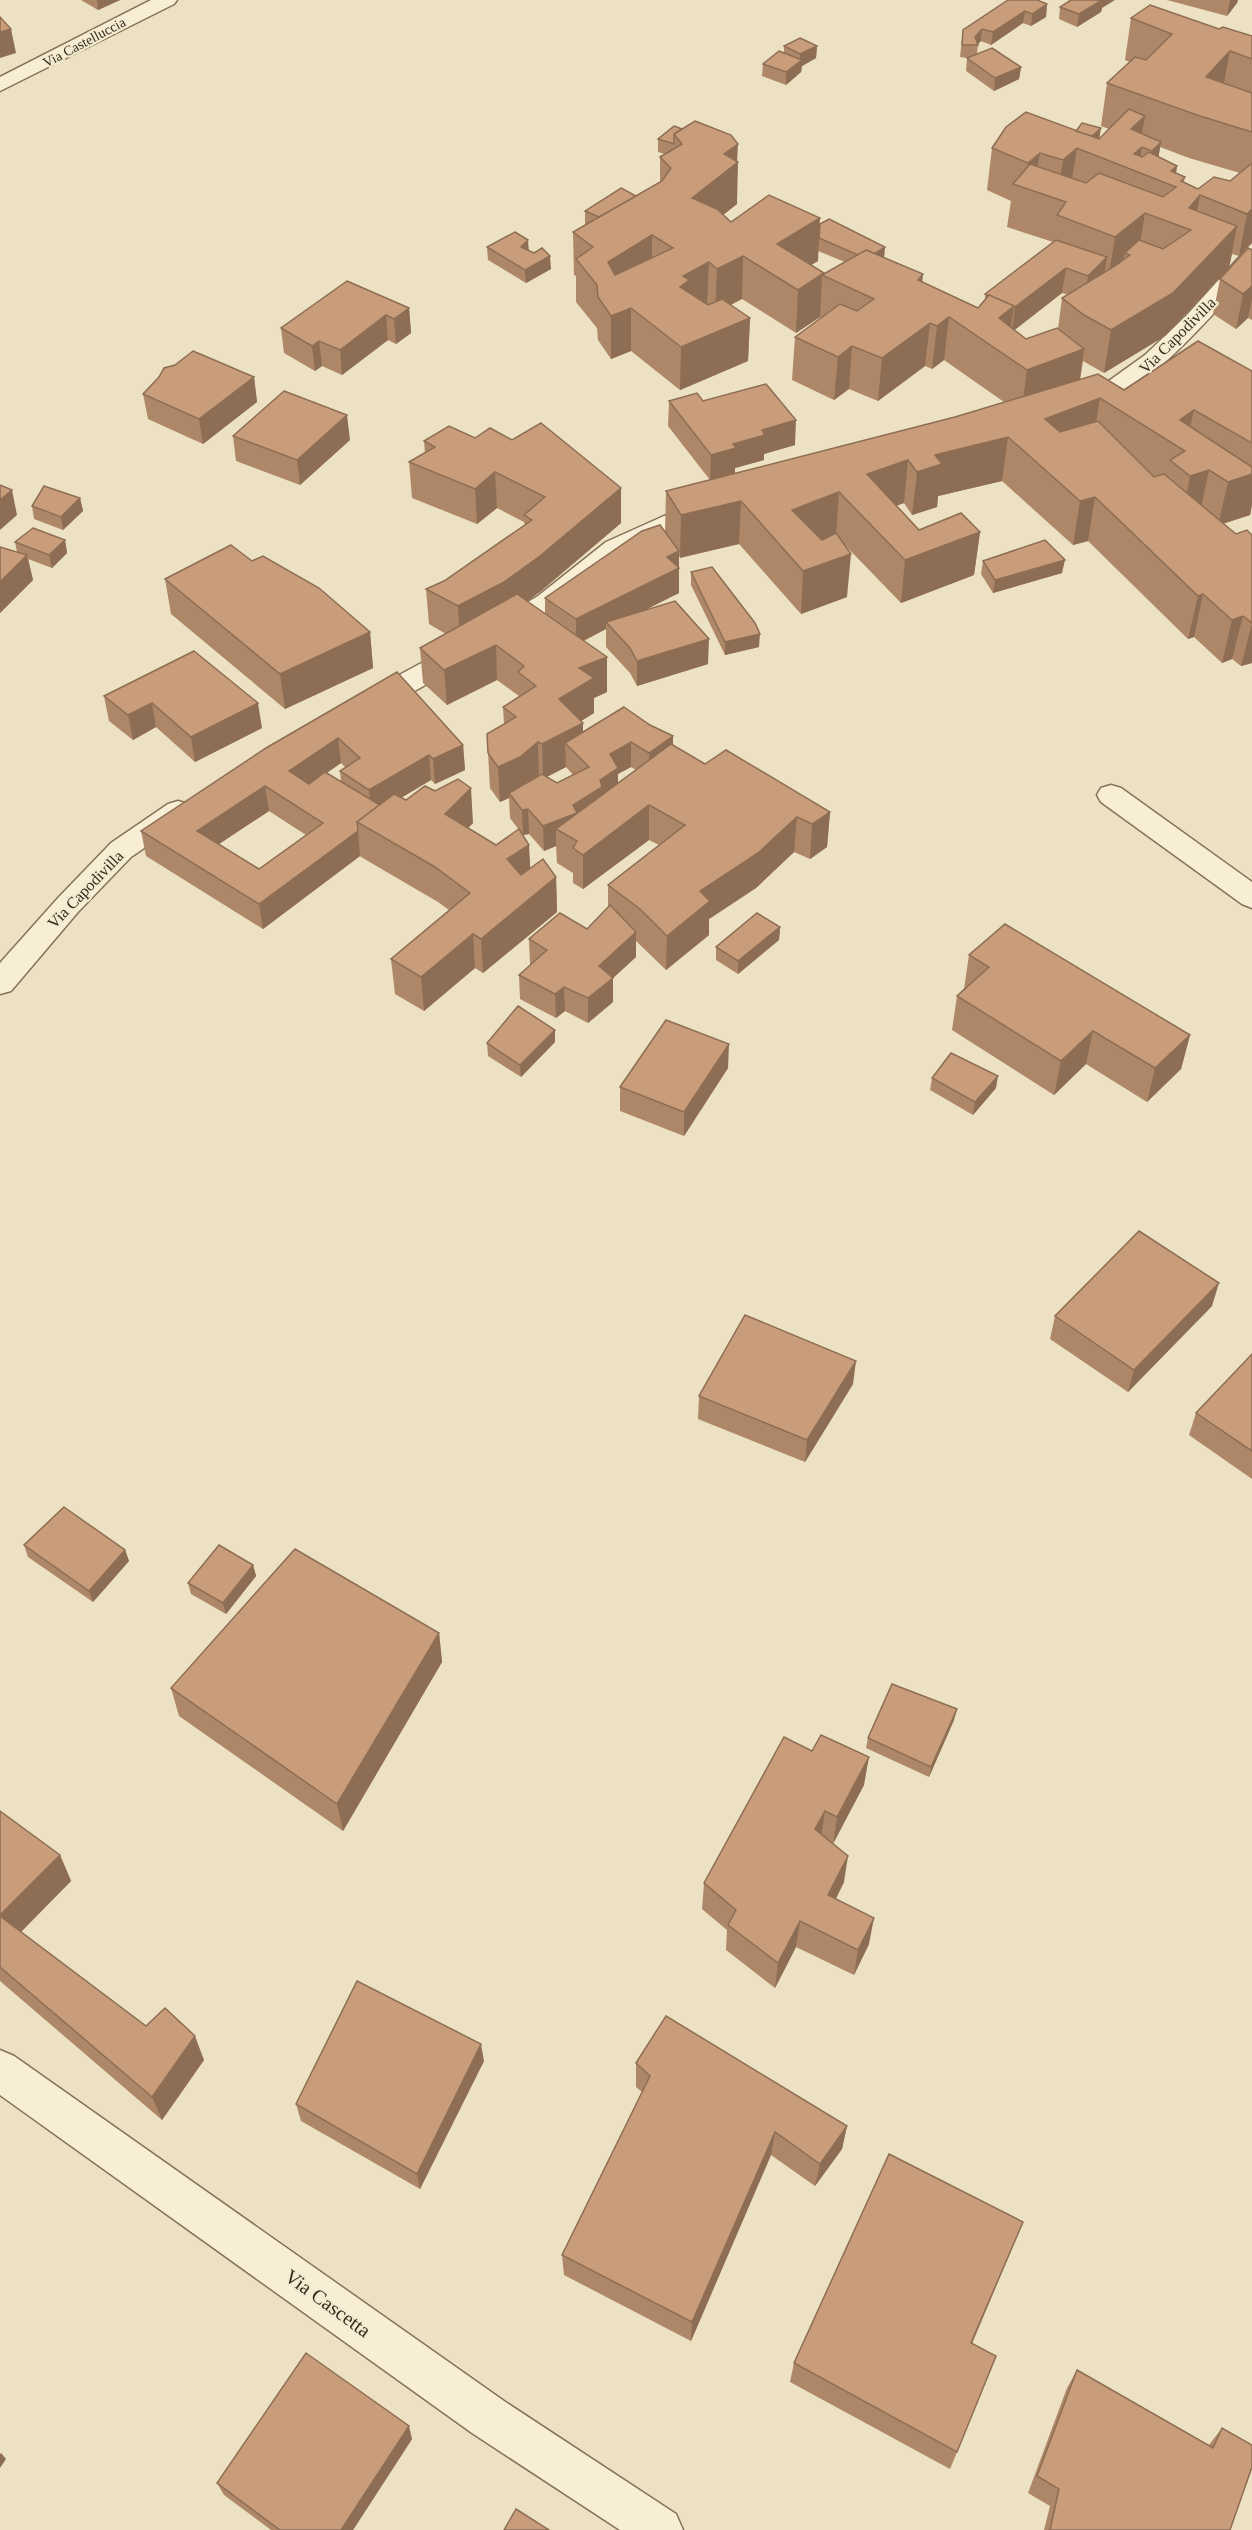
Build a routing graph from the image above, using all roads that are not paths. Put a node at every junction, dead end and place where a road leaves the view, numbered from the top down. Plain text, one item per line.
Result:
1 (167, 0) edge
2 (0, 85) edge
3 (1252, 257) edge
4 (1061, 413) edge
5 (738, 505) edge
6 (348, 715) edge
7 (1111, 795) dead end
8 (196, 799) edge
9 (1252, 897) edge
10 (0, 983) edge
11 (0, 2070) edge
12 (660, 2530) edge

1 - 2 street, Via Castelluccia
3 - 4 street, Via Capodivilla
5 - 6 street
7 - 9 street
8 - 10 street, Via Capodivilla
11 - 12 street, Via Cascetta

